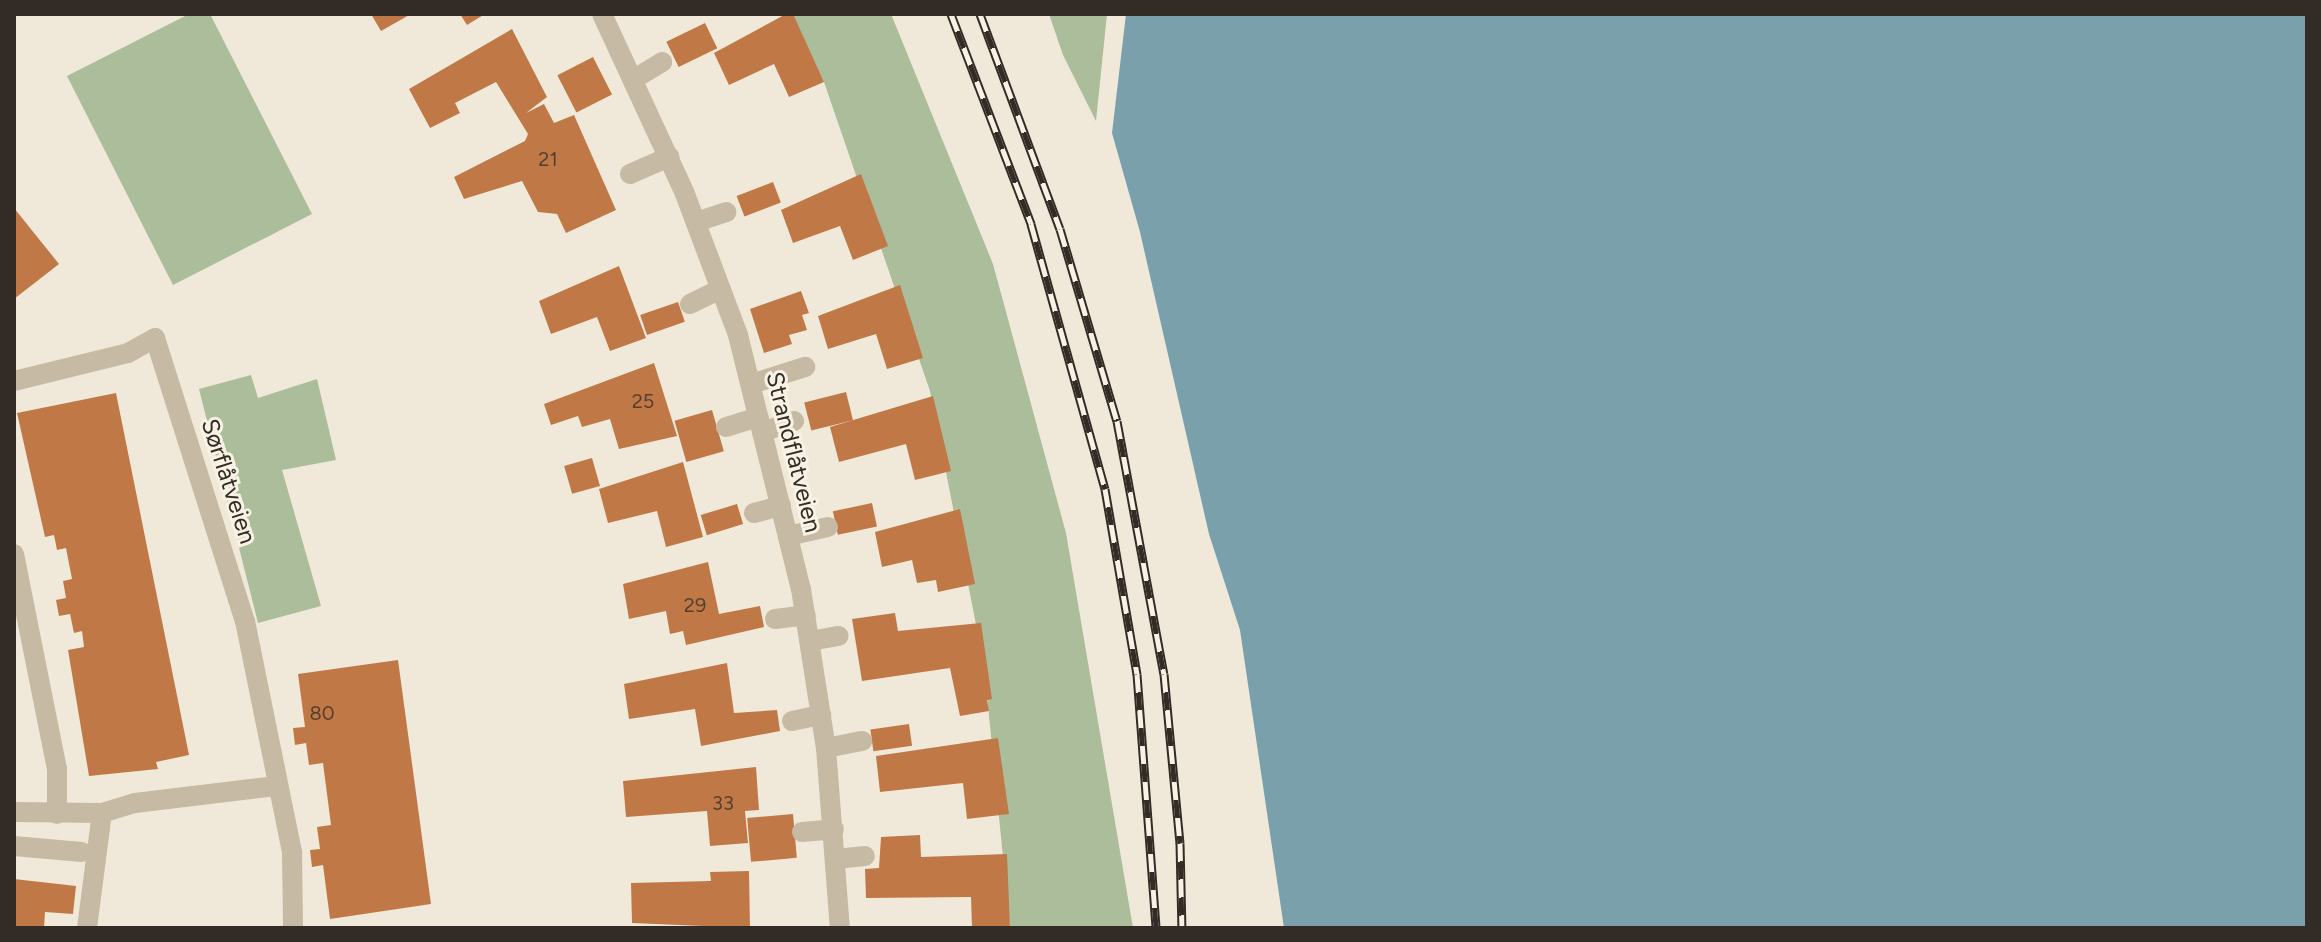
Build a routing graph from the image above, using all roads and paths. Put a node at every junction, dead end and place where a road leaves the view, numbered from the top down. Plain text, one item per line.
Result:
1 (602, 14) edge
2 (662, 62) dead end
3 (634, 79) junction
4 (669, 157) junction
5 (630, 174) dead end
6 (726, 212) dead end
7 (696, 222) junction
8 (721, 289) junction
9 (690, 304) dead end
10 (805, 367) dead end
11 (14, 381) edge
12 (751, 384) junction
13 (794, 421) dead end
14 (761, 424) junction
15 (726, 427) dead end
16 (781, 506) junction
17 (754, 513) dead end
18 (828, 527) dead end
19 (788, 536) junction
20 (14, 554) edge
21 (806, 615) junction
22 (775, 619) dead end
23 (839, 636) dead end
24 (810, 641) junction
25 (821, 715) junction
26 (792, 721) dead end
27 (862, 741) dead end
28 (826, 748) junction
29 (275, 786) junction
30 (14, 812) edge
31 (102, 813) junction
32 (57, 814) junction
33 (834, 829) junction
34 (802, 832) dead end
35 (14, 846) edge
36 (82, 852) dead end
37 (865, 856) dead end
38 (836, 859) junction
39 (87, 928) edge
40 (293, 928) edge
41 (840, 928) edge

1 - 3 street, Strandflåtveien
2 - 3 street
3 - 4 street, Strandflåtveien
4 - 5 street
4 - 7 street, Strandflåtveien
6 - 7 street
7 - 8 street, Strandflåtveien
8 - 9 street
8 - 12 street, Strandflåtveien
10 - 12 street
11 - 29 street, Sørflåtveien
12 - 14 street, Strandflåtveien
13 - 14 street
14 - 15 street
14 - 16 street, Strandflåtveien
16 - 17 street
16 - 19 street, Strandflåtveien
18 - 19 street
19 - 21 street, Strandflåtveien
20 - 32 street
21 - 22 street
21 - 24 street, Strandflåtveien
23 - 24 street
24 - 25 street, Strandflåtveien
25 - 26 street
25 - 28 street, Strandflåtveien
27 - 28 street
28 - 33 street, Strandflåtveien
29 - 31 street
29 - 40 street, Sørflåtveien
30 - 32 street
31 - 32 street
31 - 39 street
33 - 34 street
33 - 38 street, Strandflåtveien
35 - 36 street
37 - 38 street
38 - 41 street, Strandflåtveien

